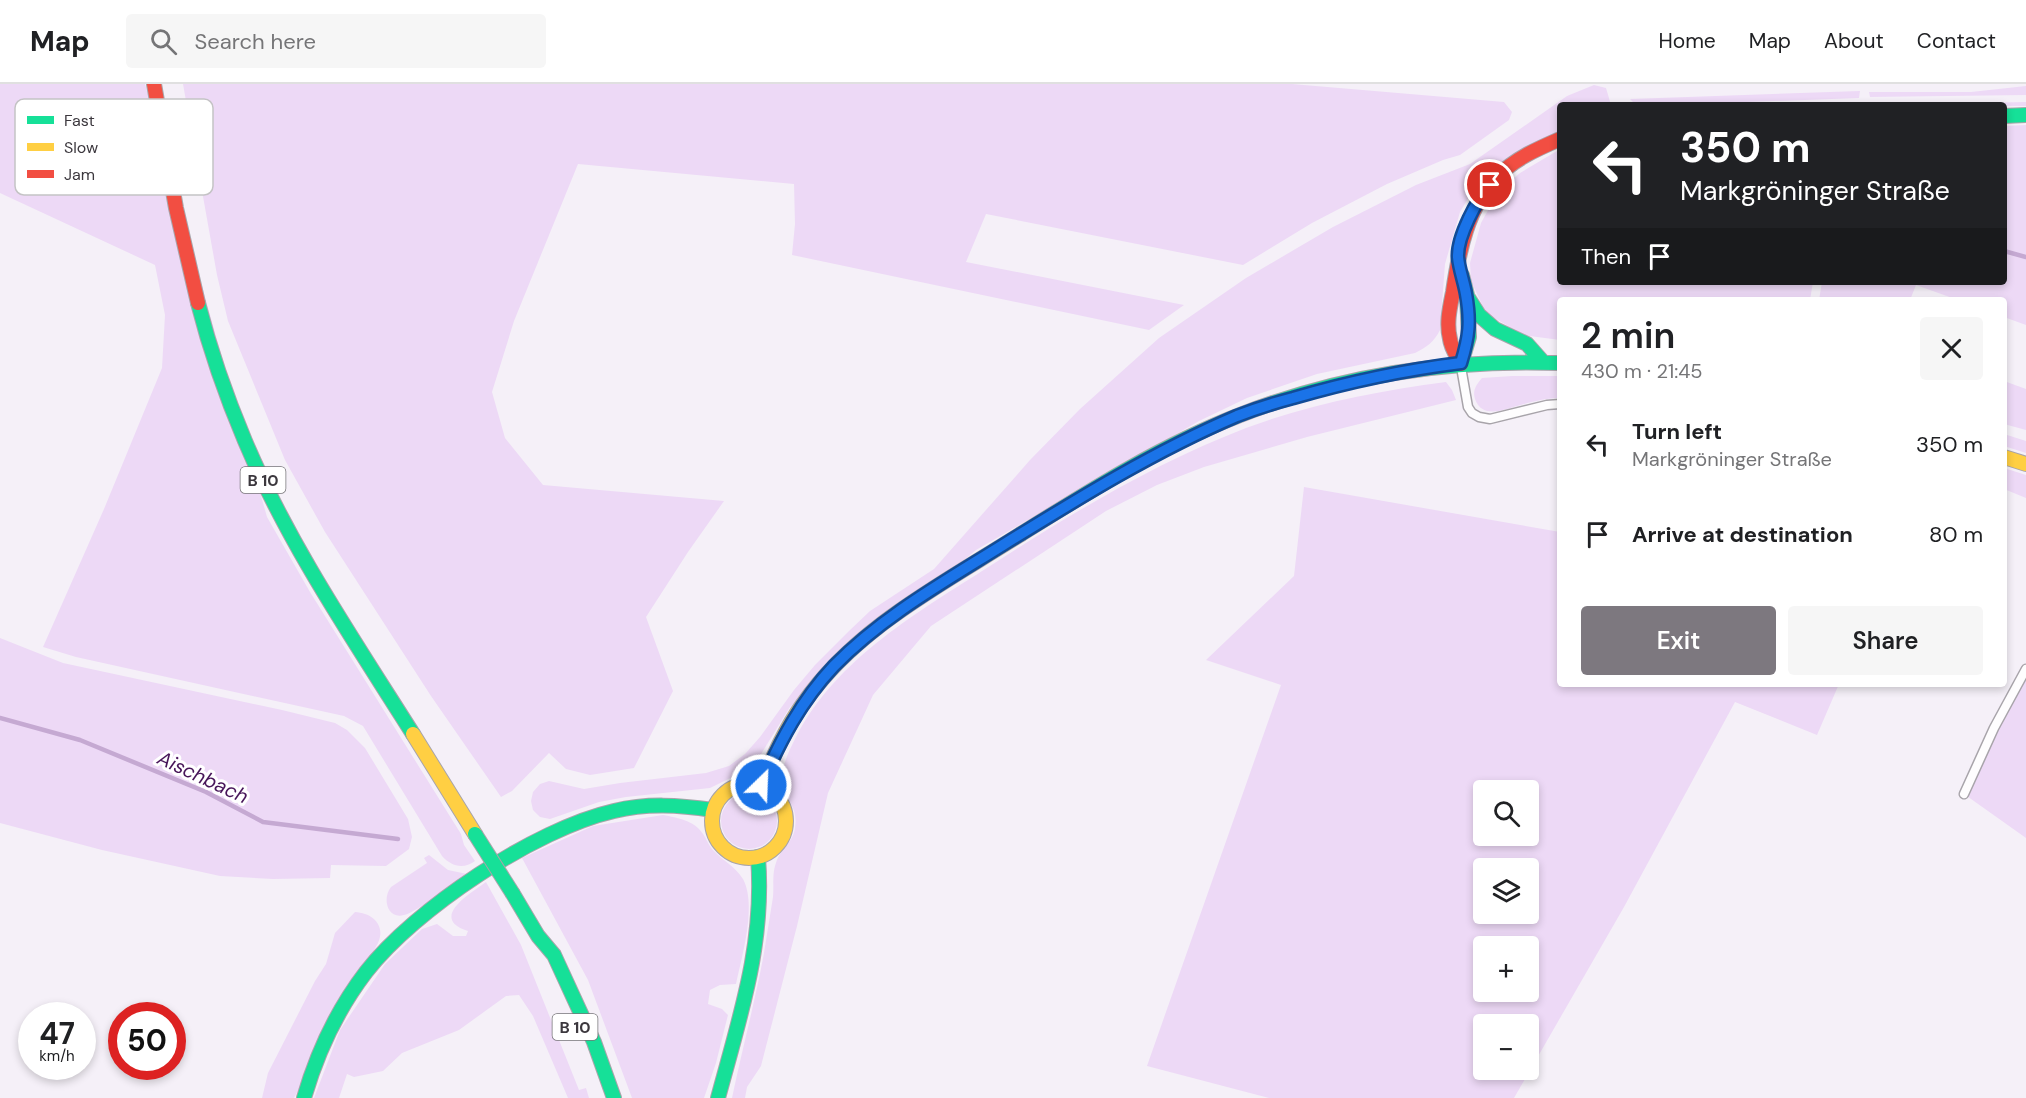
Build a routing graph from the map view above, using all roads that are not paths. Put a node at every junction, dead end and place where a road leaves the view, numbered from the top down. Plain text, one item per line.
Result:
1 (154, 84) edge
2 (157, 99) edge
3 (2026, 115) edge
4 (2007, 116) edge
5 (1557, 140) edge
6 (175, 195) edge
7 (1458, 255) junction
8 (1467, 295) junction
9 (1543, 362) junction
10 (1461, 363) junction
11 (1557, 363) edge
12 (1557, 404) edge
13 (2007, 458) edge
14 (2026, 464) edge
15 (2026, 669) edge
16 (761, 785) junction
17 (1965, 794) dead end
18 (713, 810) junction
19 (758, 857) junction
20 (538, 936) junction
21 (304, 1098) edge
22 (602, 1098) edge
23 (614, 1098) edge
24 (718, 1098) edge

1 - 2 main road, B 10, bridge
3 - 4 main road
5 - 7 main road
6 - 20 main road, B 10, bridge
7 - 8 main road
7 - 10 main road
8 - 9 main road
8 - 10 main road
9 - 10 main road
9 - 11 main road
10 - 12 lane
10 - 16 main road
13 - 14 main road
15 - 17 lane
16 - 18 main road
16 - 19 main road
18 - 19 main road
18 - 21 main road
19 - 24 main road
20 - 22 main road, B 10
20 - 23 main road, B 10

